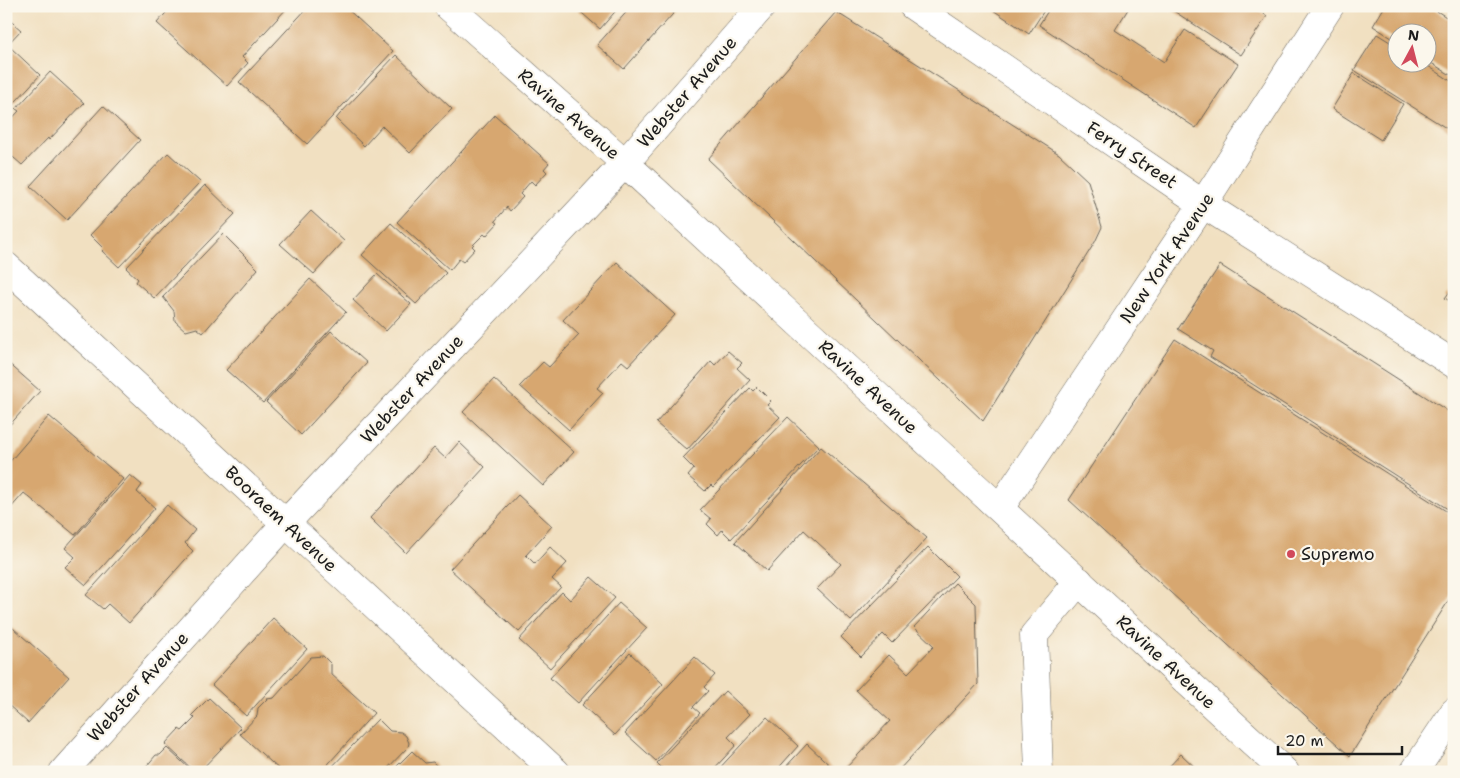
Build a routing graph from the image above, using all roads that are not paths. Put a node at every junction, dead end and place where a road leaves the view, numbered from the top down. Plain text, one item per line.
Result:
1 (448, 6) edge
2 (762, 6) edge
3 (913, 6) edge
4 (1330, 6) edge
5 (626, 163) junction
6 (1203, 204) junction
7 (6, 266) edge
8 (1454, 364) edge
9 (1000, 508) junction
10 (286, 523) junction
11 (1079, 581) junction
12 (1453, 715) edge
13 (63, 772) edge
14 (556, 772) edge
15 (1039, 772) edge
16 (1285, 772) edge
17 (1414, 772) edge

1 - 5 street, Ravine Avenue
2 - 5 street, Webster Avenue
3 - 6 street, Ferry Street
4 - 6 street, New York Avenue
5 - 9 street, Ravine Avenue
5 - 10 street, Webster Avenue
6 - 8 street, Ferry Street
6 - 9 street, New York Avenue
7 - 10 street, Booraem Avenue
9 - 11 street, Ravine Avenue
10 - 13 street, Webster Avenue
10 - 14 street, Booraem Avenue
11 - 15 street
11 - 16 street, Ravine Avenue
12 - 17 street

